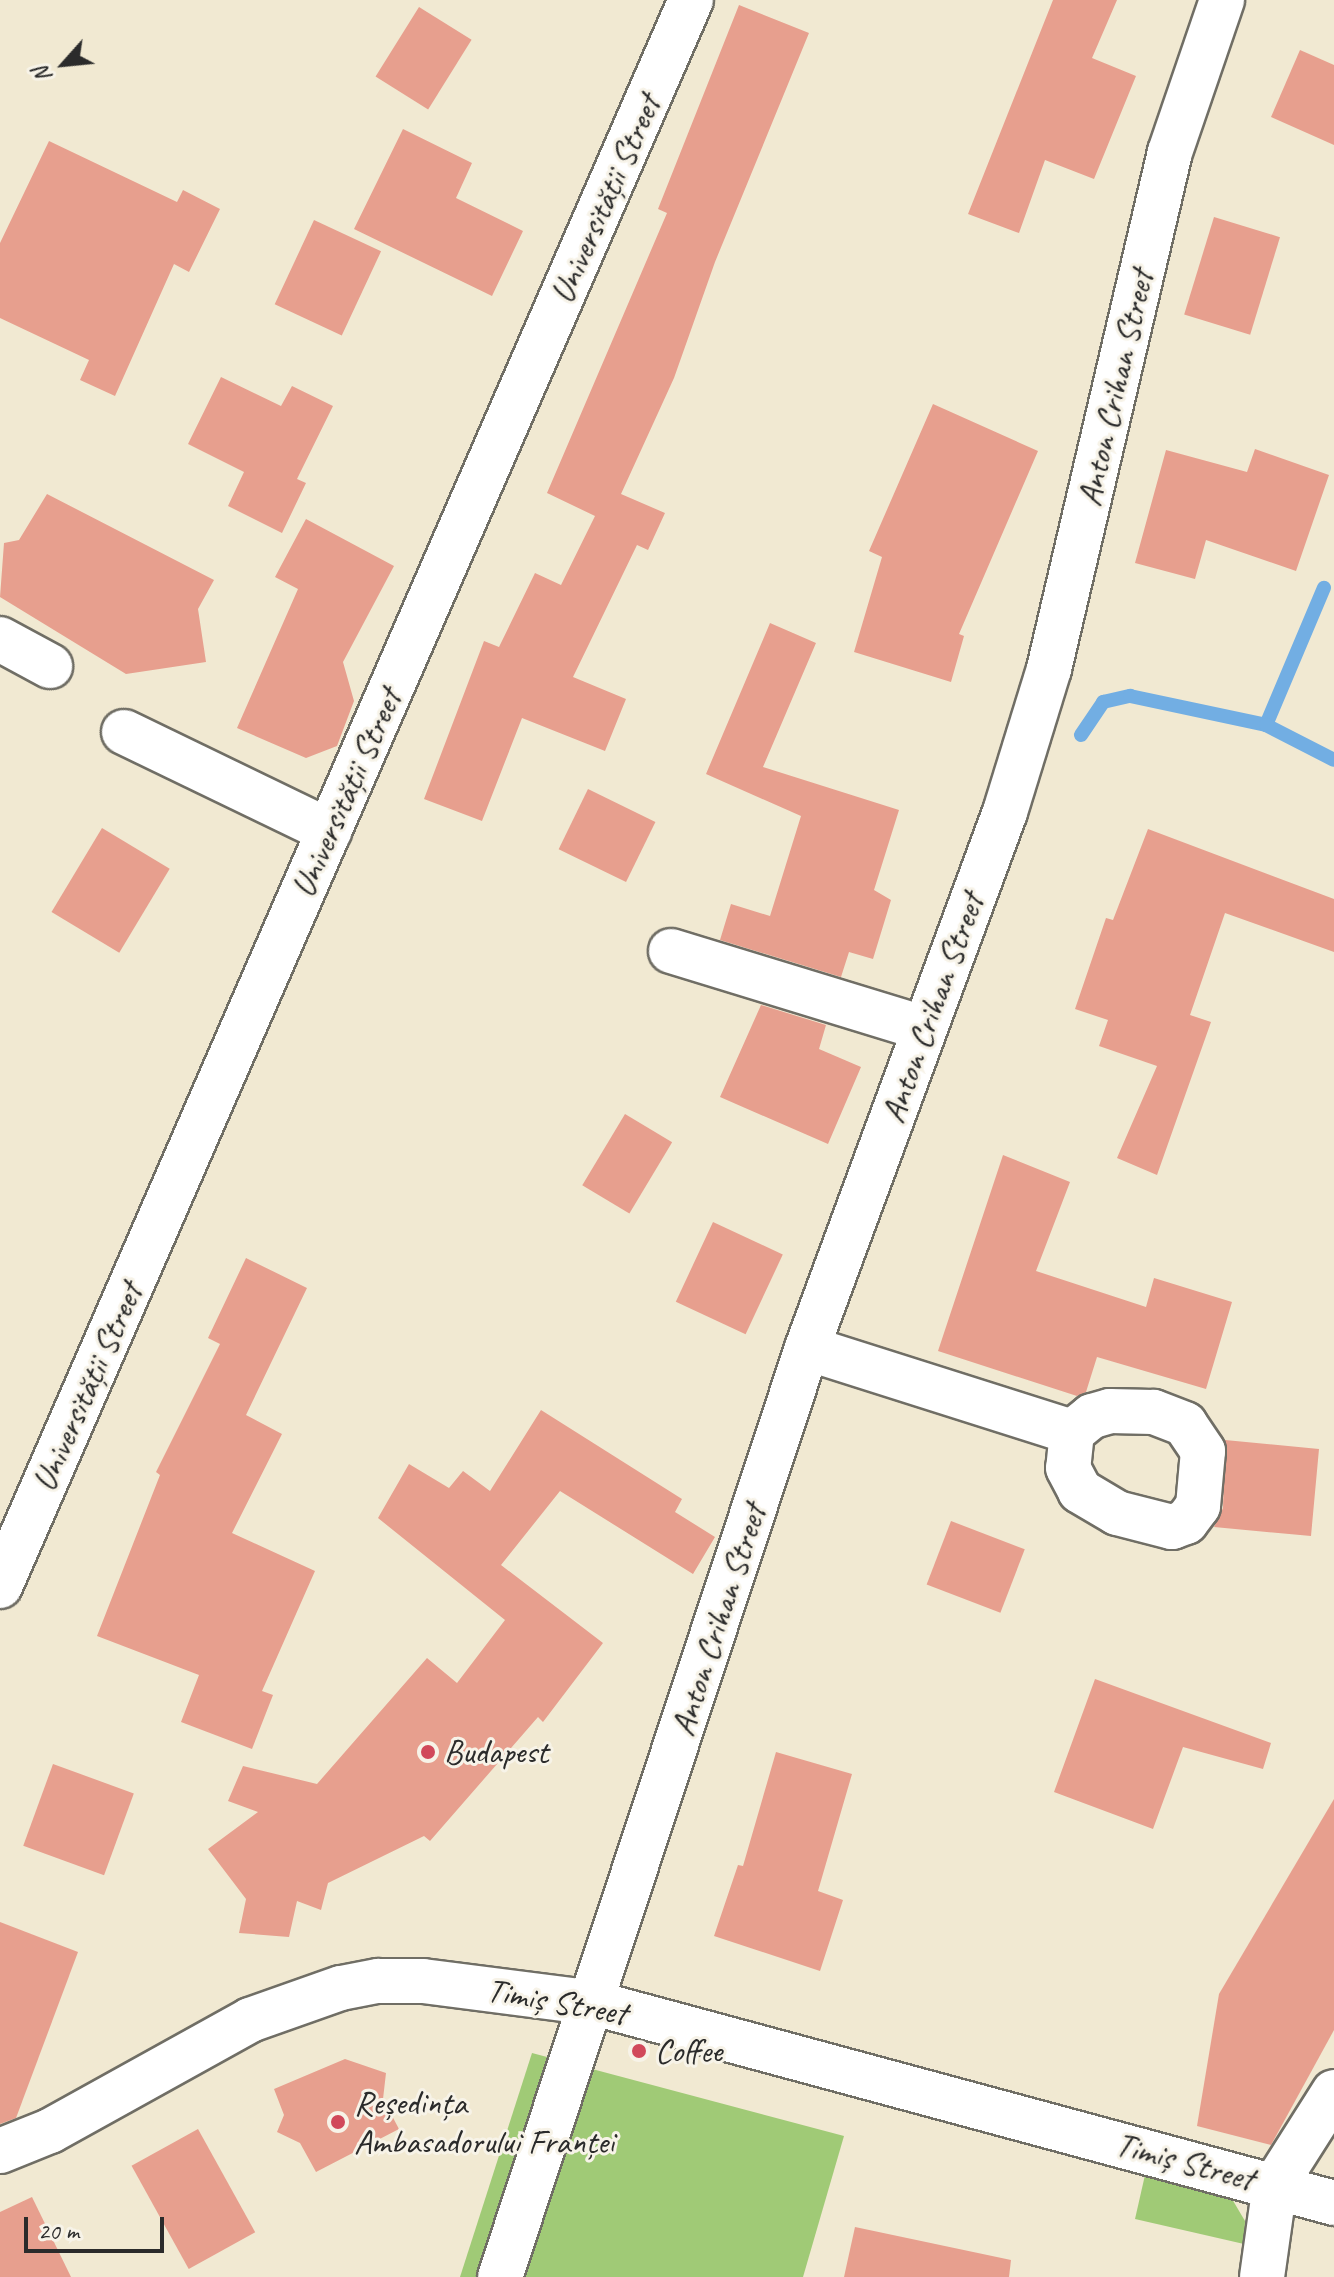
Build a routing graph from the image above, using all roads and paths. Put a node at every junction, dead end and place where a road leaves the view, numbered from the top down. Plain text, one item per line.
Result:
1 (691, 0) edge
2 (1222, 0) edge
3 (0, 639) edge
4 (50, 666) dead end
5 (124, 732) dead end
6 (329, 831) junction
7 (671, 951) dead end
8 (923, 1028) junction
9 (807, 1348) junction
10 (1072, 1432) dead end
11 (0, 1586) edge
12 (594, 2003) junction
13 (1334, 2092) edge
14 (0, 2151) edge
15 (1275, 2185) junction
16 (1334, 2203) edge
17 (500, 2277) edge
18 (1262, 2277) edge

1 - 6 street, Universității Street
2 - 8 street, Anton Crihan Street
3 - 4 street
5 - 6 street
6 - 11 street, Universității Street
7 - 8 street
8 - 9 street, Anton Crihan Street
9 - 10 street
9 - 12 street, Anton Crihan Street
12 - 14 street, Timiș Street
12 - 15 street, Timiș Street
12 - 17 street, Anton Crihan Street
13 - 15 street
15 - 16 street, Timiș Street
15 - 18 street, Timiș Street

